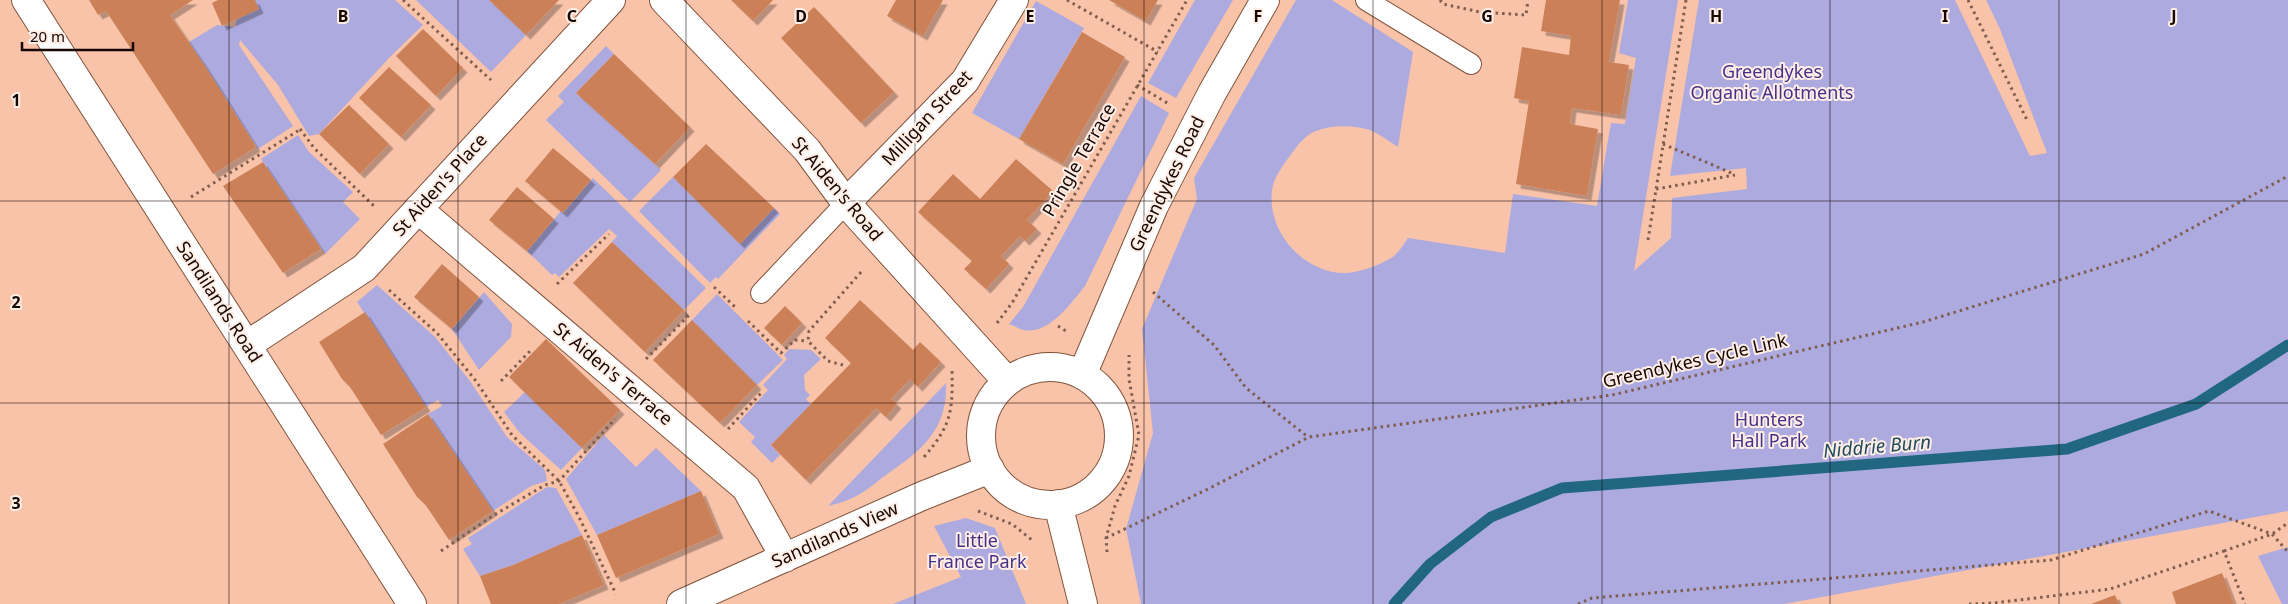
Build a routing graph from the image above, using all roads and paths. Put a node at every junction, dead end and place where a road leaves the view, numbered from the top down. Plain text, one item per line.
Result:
1 (26, 0) edge
2 (403, 0) edge
3 (611, 0) edge
4 (664, 0) edge
5 (1014, 0) edge
6 (1067, 0) edge
7 (1187, 0) edge
8 (1265, 0) edge
9 (1366, 0) edge
10 (1440, 0) edge
11 (1528, 0) edge
12 (1686, 0) edge
13 (1968, 0) edge
14 (1158, 52) junction
15 (1471, 64) dead end
16 (1137, 86) junction
17 (516, 102) junction
18 (1198, 120) junction
19 (2027, 120) dead end
20 (1663, 144) junction
21 (2288, 176) edge
22 (1656, 189) junction
23 (846, 203) junction
24 (418, 209) junction
25 (163, 214) junction
26 (398, 231) junction
27 (609, 234) dead end
28 (1648, 240) dead end
29 (884, 246) junction
30 (364, 268) junction
31 (714, 287) dead end
32 (1151, 291) dead end
33 (761, 293) dead end
34 (534, 308) junction
35 (691, 314) dead end
36 (741, 314) dead end
37 (748, 320) dead end
38 (996, 324) dead end
39 (555, 325) junction
40 (808, 341) junction
41 (247, 346) junction
42 (1129, 352) dead end
43 (843, 366) dead end
44 (1082, 374) junction
45 (501, 381) dead end
46 (1007, 381) junction
47 (630, 389) junction
48 (762, 392) dead end
49 (1309, 437) junction
50 (705, 453) junction
51 (990, 469) junction
52 (559, 481) junction
53 (1058, 504) junction
54 (2288, 523) edge
55 (2272, 534) junction
56 (1106, 538) junction
57 (441, 551) dead end
58 (2224, 551) junction
59 (2288, 552) edge
60 (1107, 555) dead end
61 (785, 558) junction
62 (616, 594) dead end
63 (412, 604) edge
64 (681, 604) edge
65 (1083, 604) edge
66 (1578, 604) edge
67 (1970, 604) edge
68 (2245, 604) edge

1 - 25 street, Sandilands Road
2 - 17 path
3 - 17 street, St Aiden's Place
4 - 23 street, St Aiden's Road
5 - 23 street, Milligan Street
6 - 14 path
7 - 14 path, Pringle Terrace
8 - 18 street, Greendykes Road
9 - 15 lane
10 - 11 path
12 - 20 path
13 - 19 path
14 - 16 path, Pringle Terrace
16 - 18 path
16 - 38 path, Pringle Terrace
17 - 24 street, St Aiden's Place
18 - 44 street, Greendykes Road
20 - 22 path
20 - 22 path
21 - 49 path, Greendykes Cycle Link
22 - 28 path
23 - 29 street, St Aiden's Road
23 - 33 lane
24 - 26 street, St Aiden's Place
24 - 34 street, St Aiden's Terrace
25 - 26 path
25 - 41 street, Sandilands Road
26 - 30 street, St Aiden's Place
27 - 34 path
29 - 40 path
29 - 46 street, St Aiden's Road
30 - 41 street, St Aiden's Place
30 - 52 path
31 - 36 path
32 - 49 path
34 - 39 street, St Aiden's Terrace
35 - 47 path
37 - 40 path
39 - 45 path
39 - 47 street, St Aiden's Terrace
40 - 43 path
41 - 63 street, Sandilands Road
42 - 56 path
44 - 46 street
44 - 53 street
46 - 51 street
47 - 50 street, St Aiden's Terrace
47 - 52 path
48 - 50 path
49 - 56 path, Greendykes Cycle Link
50 - 61 street, St Aiden's Terrace
51 - 53 street
51 - 61 street, Sandilands View
52 - 57 path
52 - 62 path
53 - 65 street
54 - 55 path
55 - 58 path
55 - 59 path
55 - 66 path
56 - 60 path
58 - 67 path
58 - 68 path
61 - 64 street, Sandilands View

